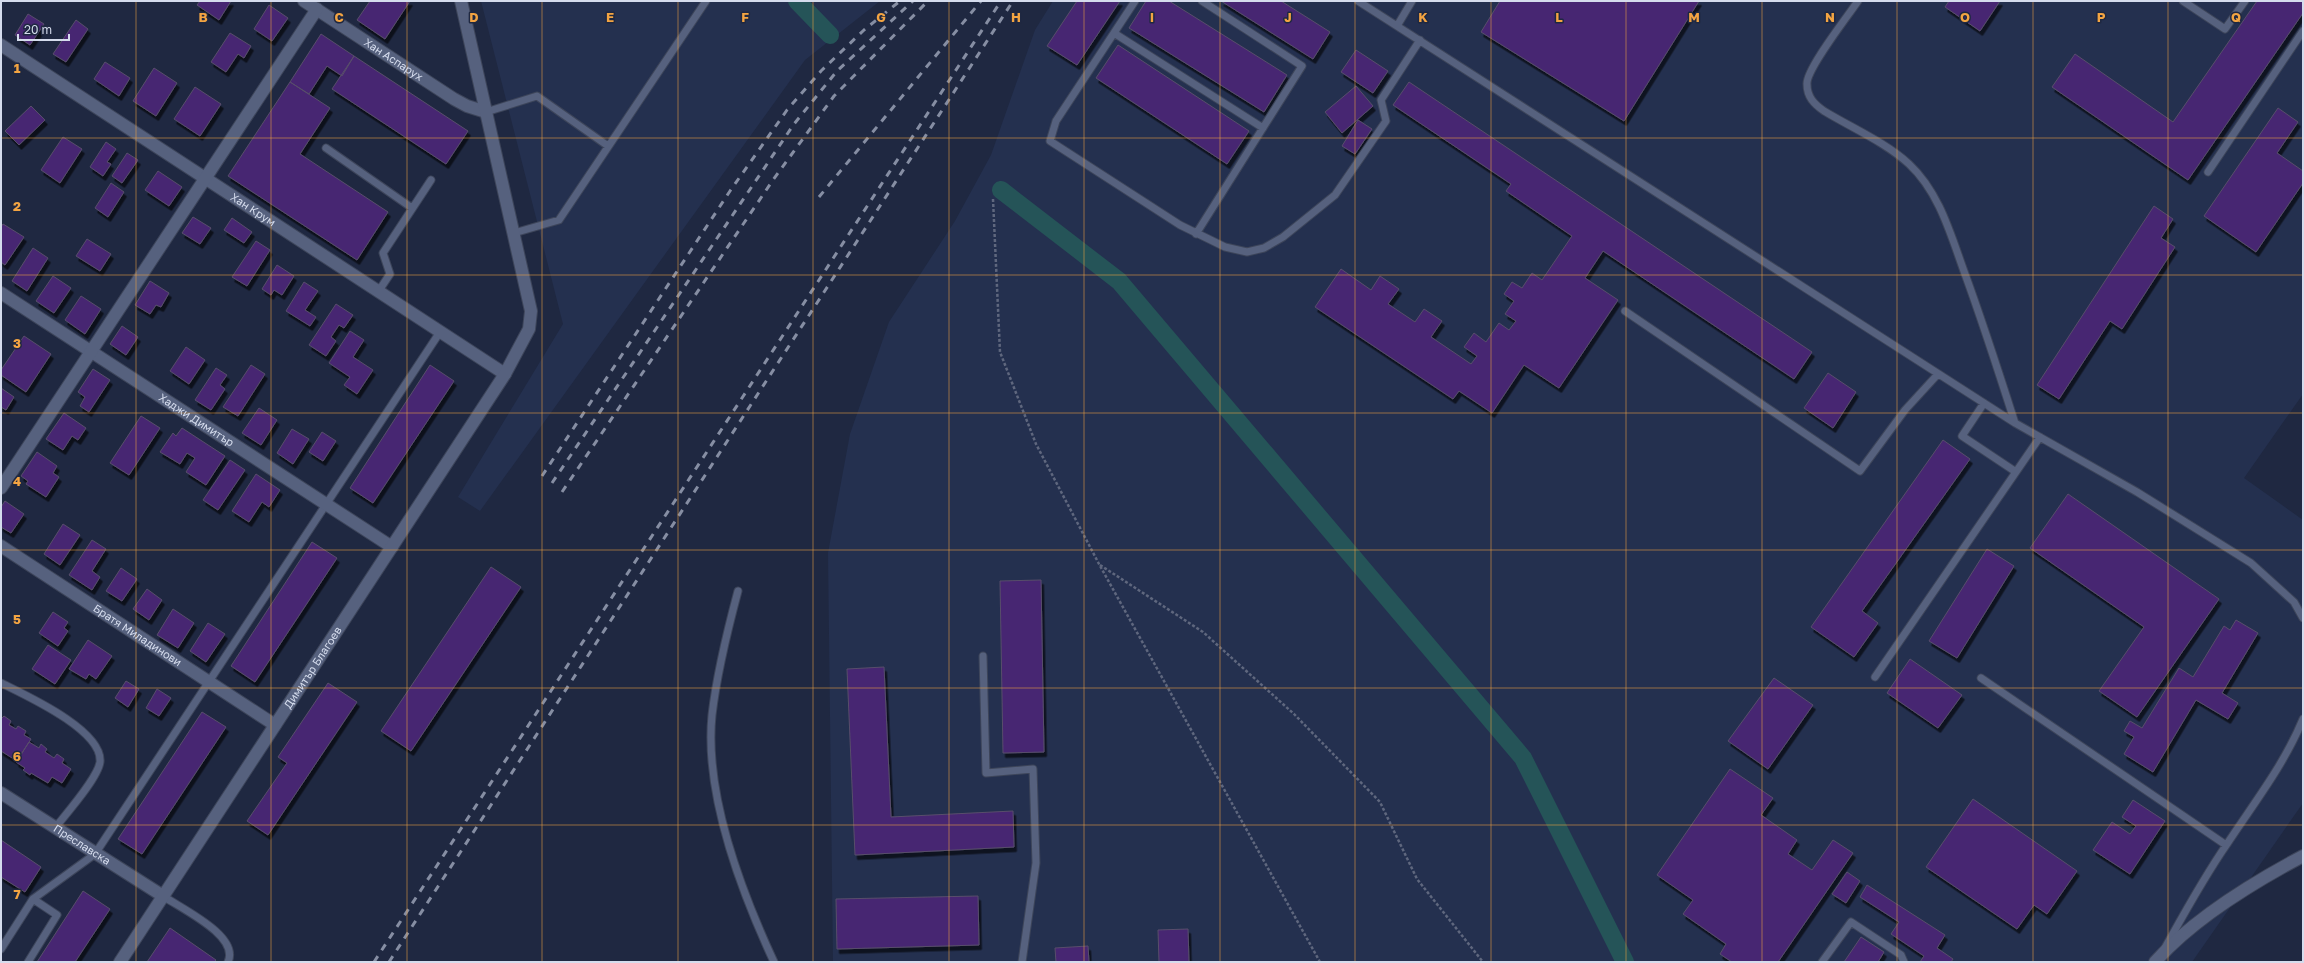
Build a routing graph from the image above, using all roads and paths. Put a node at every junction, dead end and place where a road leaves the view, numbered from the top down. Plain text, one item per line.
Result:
1 (304, 1) edge
2 (461, 1) edge
3 (706, 1) edge
4 (1135, 1) edge
5 (1202, 1) edge
6 (1358, 1) edge
7 (1412, 1) edge
8 (1858, 1) edge
9 (2184, 1) edge
10 (2245, 1) edge
11 (317, 9) junction
12 (1397, 26) junction
13 (2303, 31) edge
14 (1114, 33) junction
15 (1420, 40) junction
16 (1, 45) edge
17 (486, 112) junction
18 (1263, 128) junction
19 (608, 146) junction
20 (326, 148) dead end
21 (2208, 172) dead end
22 (205, 179) junction
23 (431, 180) dead end
24 (993, 199) dead end
25 (412, 208) junction
26 (514, 233) junction
27 (1196, 234) junction
28 (378, 292) junction
29 (1, 293) edge
30 (1625, 311) dead end
31 (440, 332) junction
32 (90, 352) junction
33 (505, 374) junction
34 (1938, 374) junction
35 (1984, 403) junction
36 (2015, 423) junction
37 (2040, 437) junction
38 (2016, 472) junction
39 (1, 488) edge
40 (325, 504) junction
41 (1, 546) edge
42 (392, 547) junction
43 (1099, 564) junction
44 (738, 591) dead end
45 (2303, 618) edge
46 (983, 656) dead end
47 (1876, 677) dead end
48 (1981, 678) dead end
49 (209, 682) junction
50 (1, 683) edge
51 (2303, 719) edge
52 (275, 725) junction
53 (1, 793) edge
54 (55, 828) junction
55 (2226, 845) junction
56 (95, 854) junction
57 (2303, 856) edge
58 (163, 896) junction
59 (33, 899) junction
60 (1, 949) edge
61 (2157, 959) edge
62 (28, 962) edge
63 (120, 962) edge
64 (228, 962) edge
65 (774, 962) edge
66 (1022, 962) edge
67 (1320, 962) edge
68 (1483, 962) edge
69 (1822, 962) edge
70 (1904, 962) edge

1 - 11 street, Хан Аспарух
2 - 17 street, Димитър Благоев
3 - 19 lane
4 - 14 lane
5 - 18 lane
6 - 12 lane
7 - 12 lane
8 - 36 lane
9 - 10 lane
11 - 17 street, Хан Аспарух
11 - 22 street
12 - 15 lane
13 - 21 lane
14 - 18 lane
14 - 27 lane
15 - 27 lane
15 - 34 lane
16 - 22 street, Хан Крум
17 - 19 lane
17 - 26 street, Димитър Благоев
18 - 27 lane
19 - 26 lane
20 - 25 lane
22 - 28 street, Хан Крум
22 - 32 street
23 - 25 lane
24 - 43 path
25 - 28 lane
26 - 33 street, Димитър Благоев
28 - 31 street, Хан Крум
29 - 32 street, Хаджи Димитър
30 - 34 lane
31 - 33 street, Хан Крум
31 - 40 lane
32 - 39 street
32 - 40 street, Хаджи Димитър
33 - 42 street, Димитър Благоев
34 - 35 lane
35 - 36 lane
35 - 38 lane
36 - 37 lane
37 - 38 lane
37 - 45 lane
38 - 47 lane
40 - 42 street, Хаджи Димитър
40 - 49 lane
41 - 49 street, Братя Миладинови
42 - 52 street, Димитър Благоев
43 - 67 path
43 - 68 path
44 - 65 lane
46 - 66 lane
48 - 55 lane
49 - 52 street, Братя Миладинови
49 - 56 lane
50 - 54 lane
51 - 55 lane
52 - 58 street, Димитър Благоев
53 - 54 street, Преславска
54 - 56 street, Преславска
55 - 61 lane
56 - 58 street, Преславска
56 - 59 lane
57 - 61 street
58 - 63 street, Димитър Благоев
58 - 64 lane
59 - 60 lane
59 - 62 lane
69 - 70 lane

